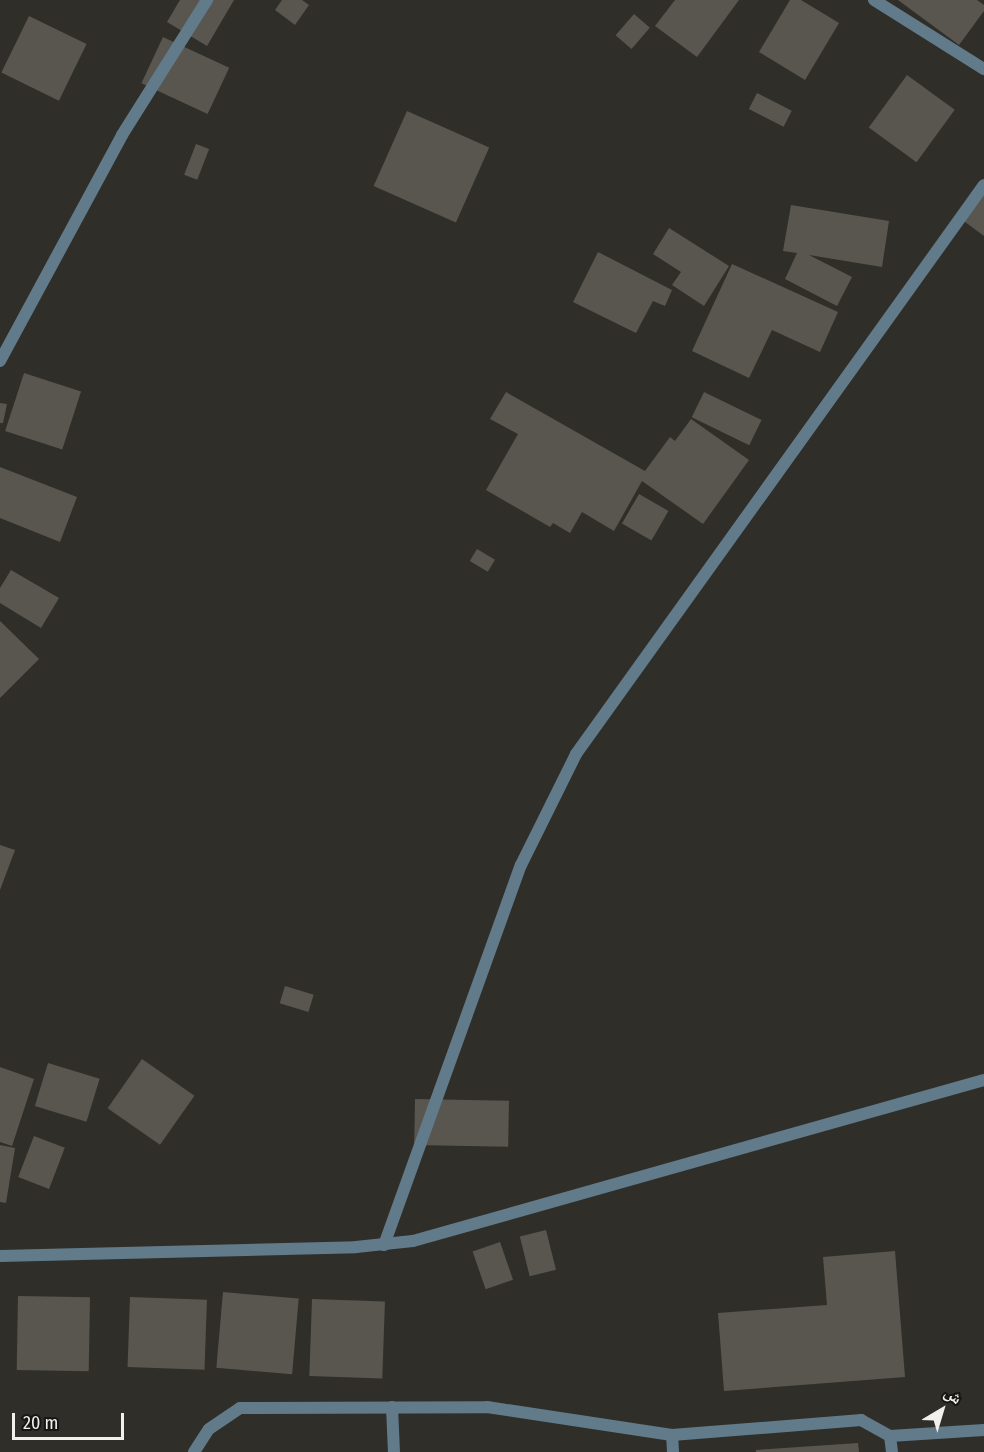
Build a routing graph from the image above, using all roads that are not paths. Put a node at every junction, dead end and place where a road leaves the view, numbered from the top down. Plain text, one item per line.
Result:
1 (207, 0) edge
2 (874, 0) edge
3 (984, 69) edge
4 (984, 184) edge
5 (0, 361) edge
6 (984, 1080) edge
7 (384, 1245) junction
8 (0, 1256) edge
9 (392, 1407) junction
10 (984, 1430) edge
11 (672, 1435) junction
12 (890, 1436) junction
13 (194, 1452) edge
14 (394, 1452) edge
15 (674, 1452) edge
16 (892, 1452) edge

1 - 5 street
2 - 3 street
4 - 7 street
6 - 7 street
7 - 8 street
9 - 11 street
9 - 13 street
9 - 14 street
10 - 12 street
11 - 12 street
11 - 15 street
12 - 16 street

